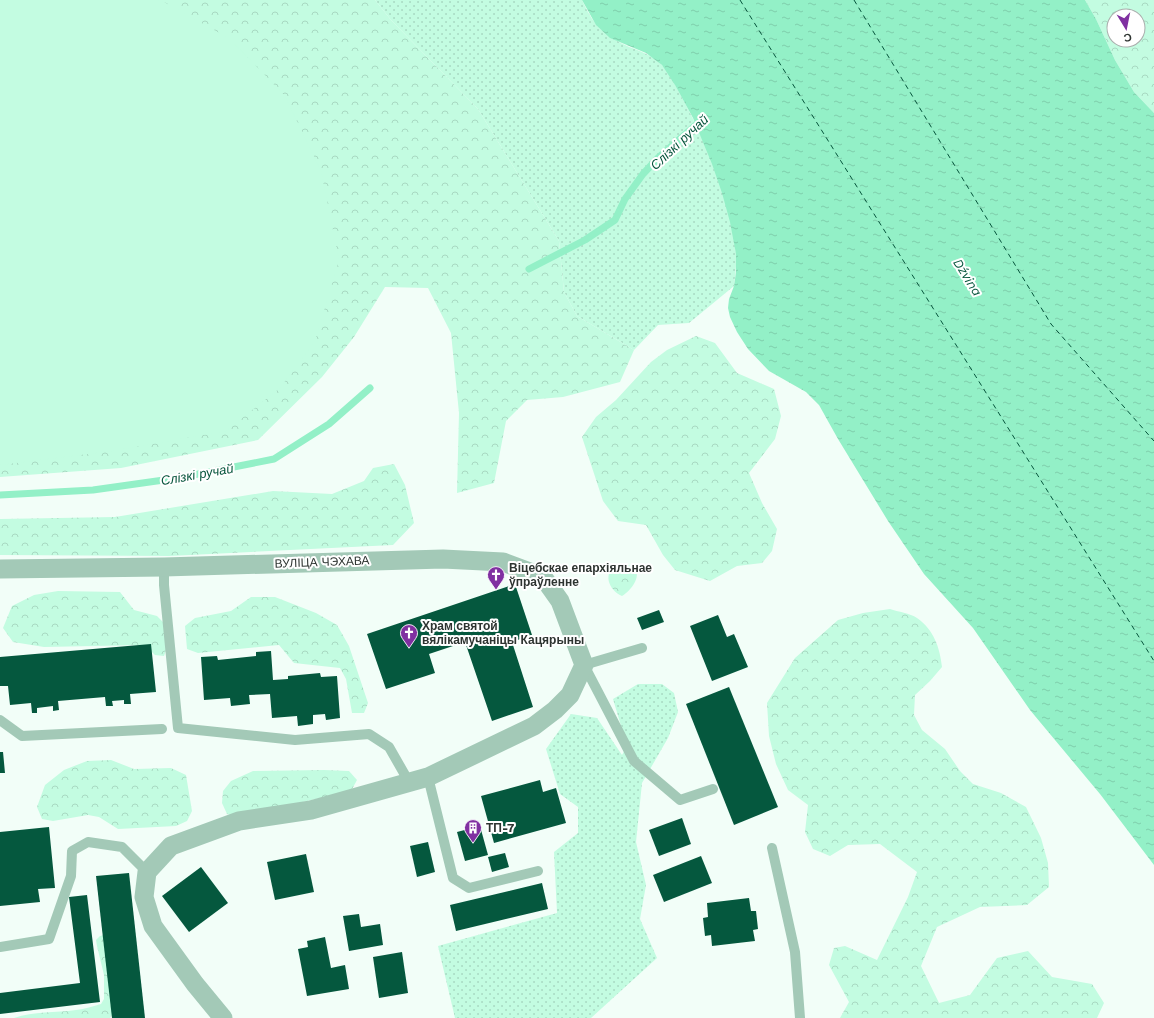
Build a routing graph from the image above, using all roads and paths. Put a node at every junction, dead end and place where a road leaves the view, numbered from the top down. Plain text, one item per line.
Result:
1 (164, 567) junction
2 (0, 569) edge
3 (642, 648) dead end
4 (584, 665) junction
5 (0, 720) edge
6 (162, 729) dead end
7 (428, 777) junction
8 (409, 782) junction
9 (713, 789) dead end
10 (772, 848) dead end
11 (538, 871) dead end
12 (147, 872) junction
13 (0, 947) edge
14 (223, 1018) edge
15 (800, 1018) edge

1 - 2 street, ВУЛІЦА ЧЭХАВА
1 - 4 street, ВУЛІЦА ЧЭХАВА
1 - 8 lane
3 - 4 lane
4 - 7 street
4 - 9 lane
5 - 6 lane
7 - 8 street
7 - 11 lane
8 - 12 street
10 - 15 lane
12 - 13 lane
12 - 14 street

